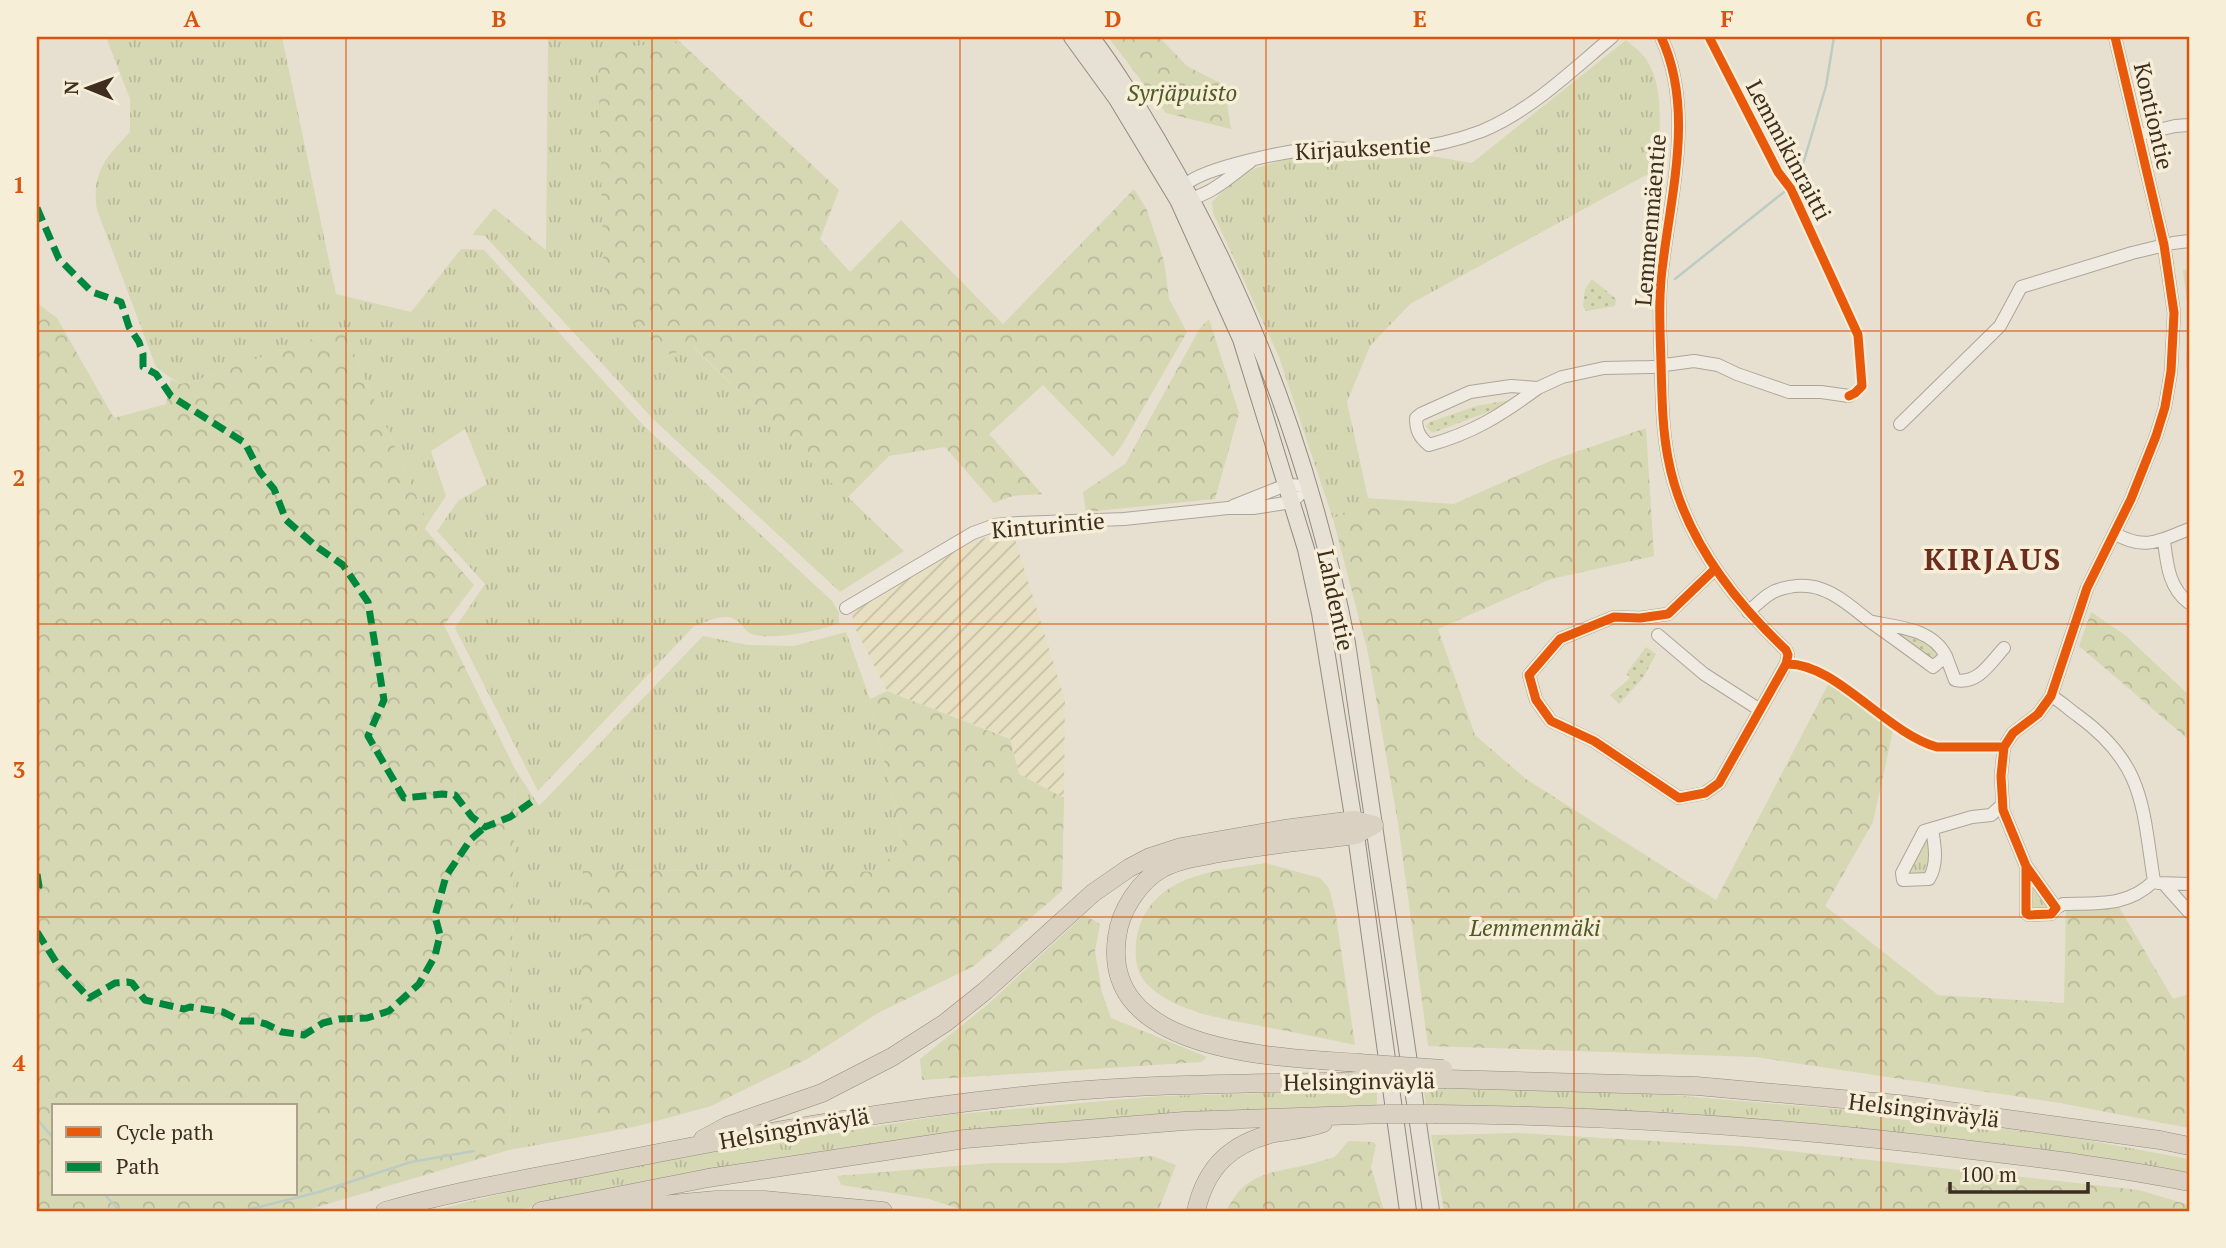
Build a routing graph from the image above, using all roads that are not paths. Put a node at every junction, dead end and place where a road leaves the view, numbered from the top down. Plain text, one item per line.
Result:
1 (1072, 37) edge
2 (1091, 37) edge
3 (1612, 37) edge
4 (1661, 37) edge
5 (2115, 37) edge
6 (2189, 125) edge
7 (2138, 135) junction
8 (1185, 195) junction
9 (2189, 242) edge
10 (2164, 245) junction
11 (1661, 366) junction
12 (1538, 388) junction
13 (1849, 396) dead end
14 (1900, 424) dead end
15 (1286, 485) junction
16 (1309, 486) junction
17 (1292, 502) junction
18 (1228, 508) junction
19 (2189, 529) edge
20 (2114, 533) junction
21 (2164, 541) junction
22 (1715, 569) junction
23 (2189, 603) edge
24 (846, 608) dead end
25 (1748, 612) junction
26 (1872, 622) junction
27 (1658, 635) dead end
28 (2004, 648) dead end
29 (1946, 656) junction
30 (2051, 696) junction
31 (1760, 710) junction
32 (2002, 805) junction
33 (1374, 825) junction
34 (1355, 828) junction
35 (1932, 829) dead end
36 (2026, 866) junction
37 (2159, 883) junction
38 (2189, 884) edge
39 (2056, 908) junction
40 (2189, 912) edge
41 (1358, 1072) junction
42 (1341, 1115) junction
43 (691, 1146) junction
44 (2189, 1146) edge
45 (2189, 1182) edge
46 (567, 1205) junction
47 (385, 1211) edge
48 (541, 1211) edge
49 (883, 1211) edge
50 (1196, 1211) edge
51 (1408, 1211) edge
52 (1431, 1211) edge

1 - 8 main road, Lahdentie
2 - 8 main road, Lahdentie
3 - 8 street, Kirjauksentie
4 - 11 street, Lemmenmäentie
5 - 7 street, Kontiontie
6 - 7 street
7 - 10 street, Kontiontie
8 - 15 main road, Lahdentie
8 - 16 main road, Lahdentie
9 - 10 street
10 - 14 street
10 - 20 street
11 - 12 street
11 - 13 street
11 - 22 street, Lemmenmäentie
12 - 12 street
15 - 16 street, Kinturintie
15 - 17 main road, Lahdentie
15 - 18 street, Kinturintie
16 - 17 street
16 - 33 main road, Lahdentie
17 - 18 street, Kinturintie
17 - 34 main road, Lahdentie
18 - 24 street, Kinturintie
19 - 21 street
20 - 21 street
20 - 30 street
21 - 23 street
22 - 25 street, Lemmenmäentie
22 - 31 street
25 - 26 street
25 - 31 street, Lemmenmäentie
26 - 29 street
26 - 29 street
27 - 31 street
28 - 29 street
30 - 32 street
30 - 37 street
32 - 35 street
32 - 36 street
33 - 34 highway
33 - 52 main road, Lahdentie
34 - 41 highway
34 - 43 highway
34 - 51 main road, Lahdentie
36 - 39 street
36 - 39 street
37 - 38 street
37 - 39 street
37 - 40 street
41 - 43 highway, Helsinginväylä
41 - 44 highway, Helsinginväylä, bridge
42 - 45 highway, Helsinginväylä, bridge
42 - 46 highway, Helsinginväylä
42 - 50 highway
43 - 47 highway, Helsinginväylä
46 - 48 highway, Helsinginväylä
46 - 49 highway

